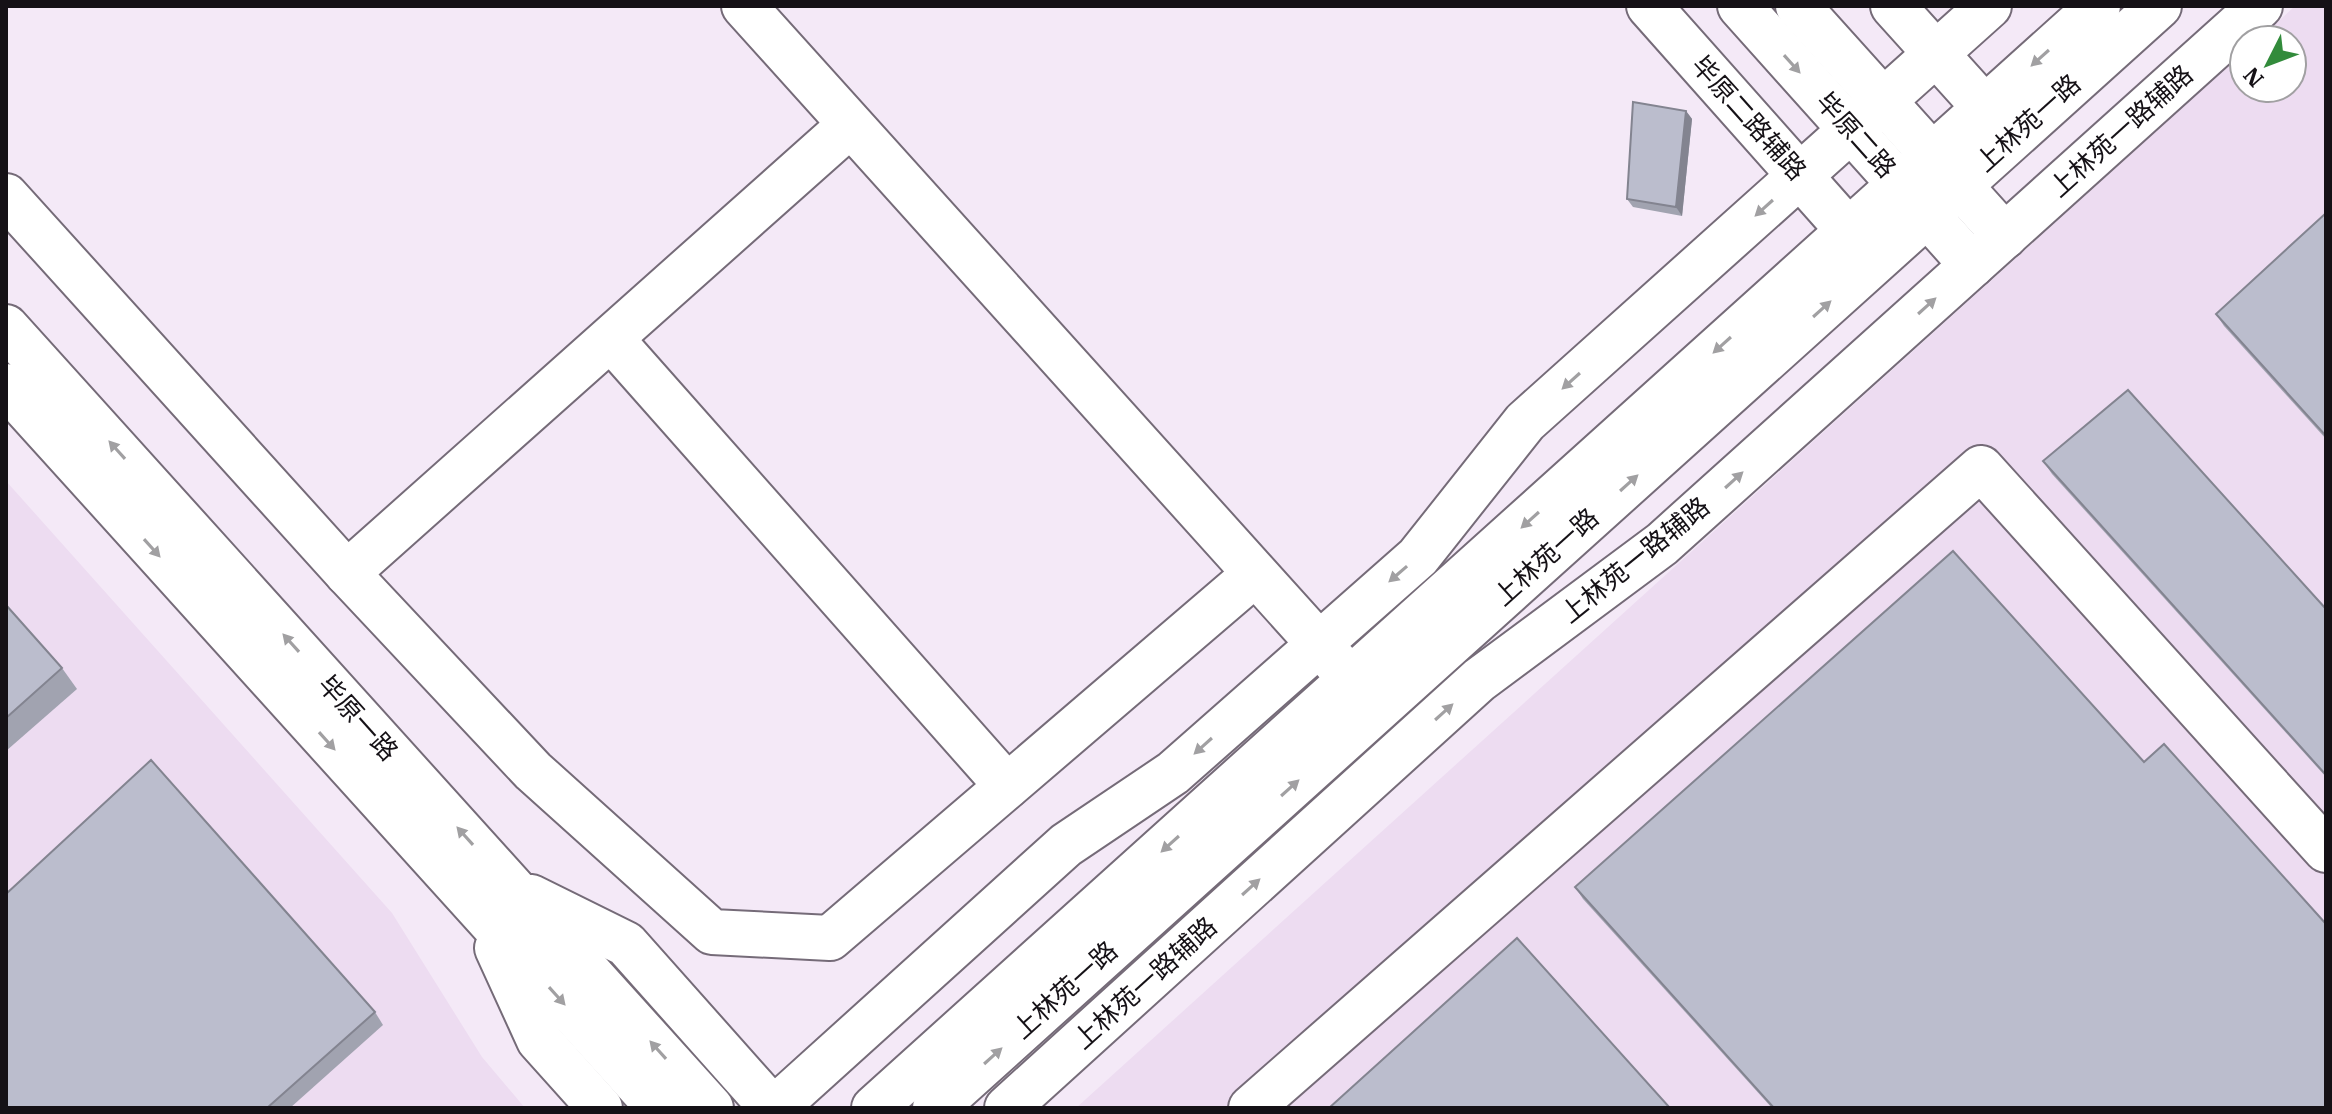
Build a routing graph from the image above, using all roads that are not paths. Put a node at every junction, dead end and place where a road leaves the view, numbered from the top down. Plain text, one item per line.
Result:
1 (744, 6) edge
2 (1649, 6) edge
3 (1740, 6) edge
4 (1798, 6) edge
5 (1893, 6) edge
6 (1989, 6) edge
7 (2098, 6) edge
8 (2159, 6) edge
9 (2260, 6) edge
10 (1936, 53) junction
11 (1882, 100) junction
12 (1985, 108) junction
13 (850, 125) junction
14 (1850, 129) junction
15 (1946, 170) junction
16 (1799, 176) junction
17 (6, 196) edge
18 (1913, 199) junction
19 (1848, 230) junction
20 (2005, 236) junction
21 (1972, 265) junction
22 (6, 327) edge
23 (612, 340) junction
24 (6, 386) edge
25 (347, 573) junction
26 (1255, 574) junction
27 (1319, 644) junction
28 (1365, 694) junction
29 (1410, 743) junction
30 (1007, 786) junction
31 (2326, 850) edge
32 (495, 898) junction
33 (600, 1108) edge
34 (659, 1108) edge
35 (711, 1108) edge
36 (774, 1108) edge
37 (874, 1108) edge
38 (935, 1108) edge
39 (1007, 1108) edge
40 (1251, 1108) edge

1 - 13 street
2 - 16 street, 毕原二路辅路
3 -> 14 street, 毕原二路
4 - 11 street, 毕原二路
5 - 10 street
6 - 10 street
7 -> 12 street, 上林苑一路
8 - 15 street, 上林苑一路
9 - 20 street, 上林苑一路辅路
10 - 11 street
10 - 12 street
11 - 14 street
11 - 15 street, 毕原二路
12 - 15 street, 上林苑一路
13 - 23 street
13 - 26 street
14 - 16 street
14 - 18 street, 毕原二路
15 - 18 street, 上林苑一路
15 - 20 street, 毕原二路
16 - 19 street, 毕原二路辅路
16 -> 27 street
17 - 25 street
18 - 19 street, 上林苑一路
18 - 21 street, 毕原二路
28 -> 18 street, 上林苑一路
19 -> 28 street, 上林苑一路
20 - 21 street, 上林苑一路辅路
29 -> 21 street, 上林苑一路辅路
32 -> 22 street, 毕原一路
23 - 25 street
23 - 30 street
24 -> 32 street, 毕原一路
25 - 30 street
26 - 27 street
26 - 30 street
27 - 28 street
27 -> 36 street
28 - 29 street
28 -> 37 street, 上林苑一路
38 -> 28 street, 上林苑一路
39 -> 29 street, 上林苑一路辅路
31 - 40 street
32 - 33 street
32 -> 34 street, 毕原一路
35 -> 32 street, 毕原一路
32 - 36 street

